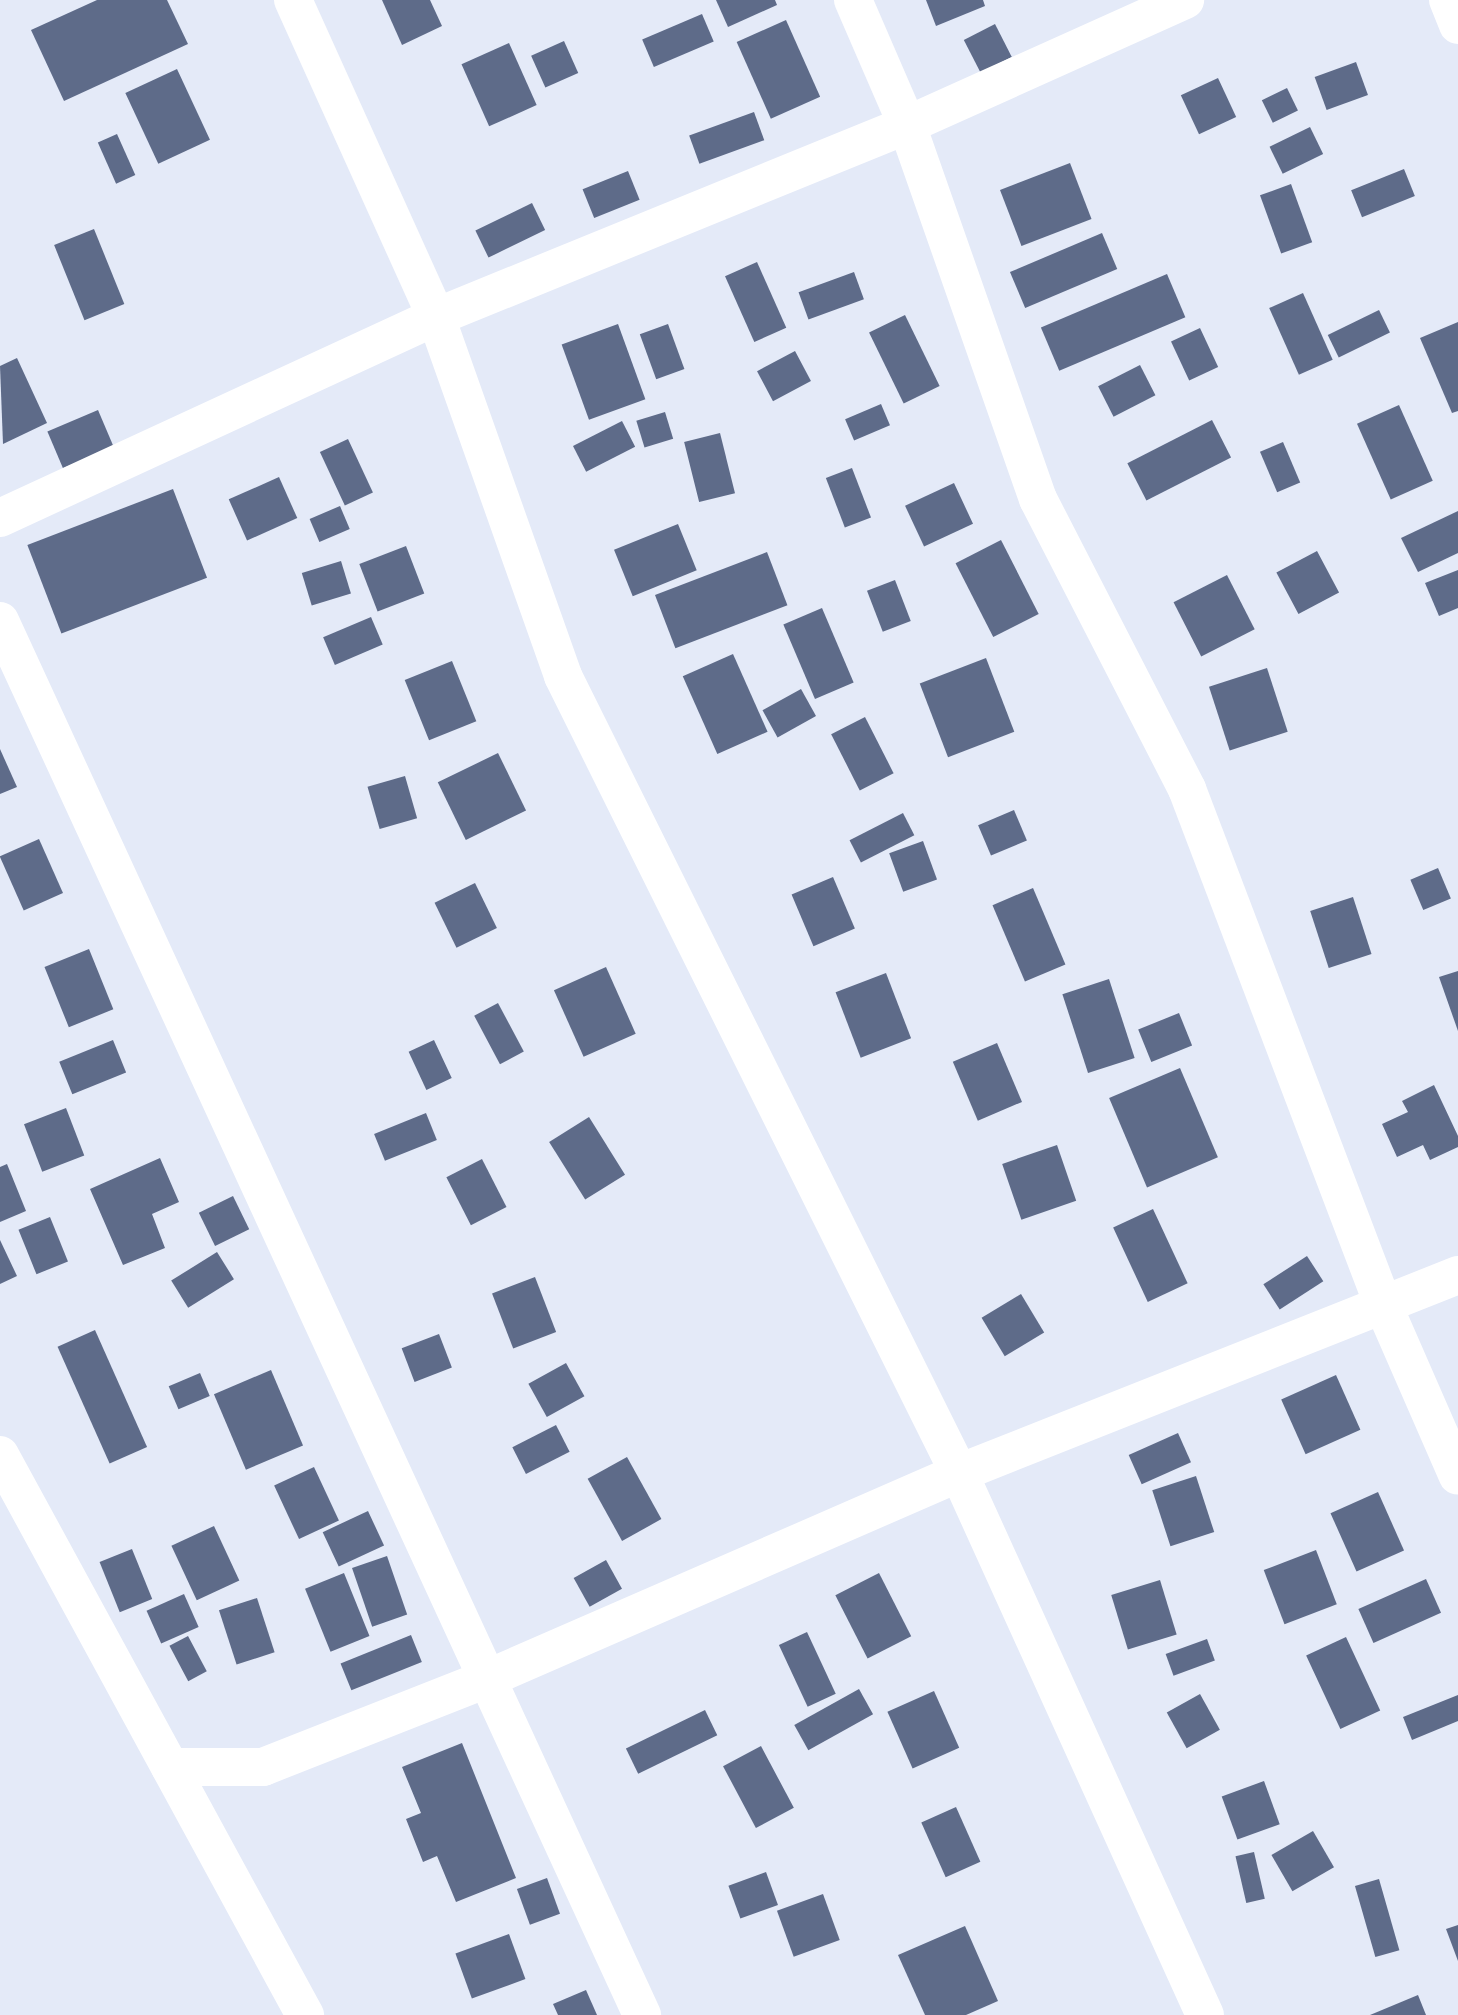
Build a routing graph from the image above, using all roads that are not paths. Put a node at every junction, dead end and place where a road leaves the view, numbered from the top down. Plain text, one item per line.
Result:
1 (293, 0) edge
2 (853, 0) edge
3 (1185, 0) edge
4 (1448, 0) edge
5 (1458, 25) edge
6 (907, 125) junction
7 (436, 317) junction
8 (0, 518) edge
9 (0, 621) edge
10 (1458, 1275) edge
11 (1384, 1307) junction
12 (0, 1455) edge
13 (959, 1473) junction
14 (1458, 1476) edge
15 (484, 1680) junction
16 (170, 1767) junction
17 (305, 2015) edge
18 (642, 2015) edge
19 (1205, 2015) edge

1 - 7 street
2 - 6 street
3 - 6 street
4 - 5 street
6 - 7 street
6 - 11 street
7 - 8 street
7 - 13 street
9 - 15 street
10 - 11 street
11 - 13 street
11 - 14 street
12 - 16 street
13 - 15 street
13 - 19 street
15 - 16 street
15 - 18 street
16 - 17 street

